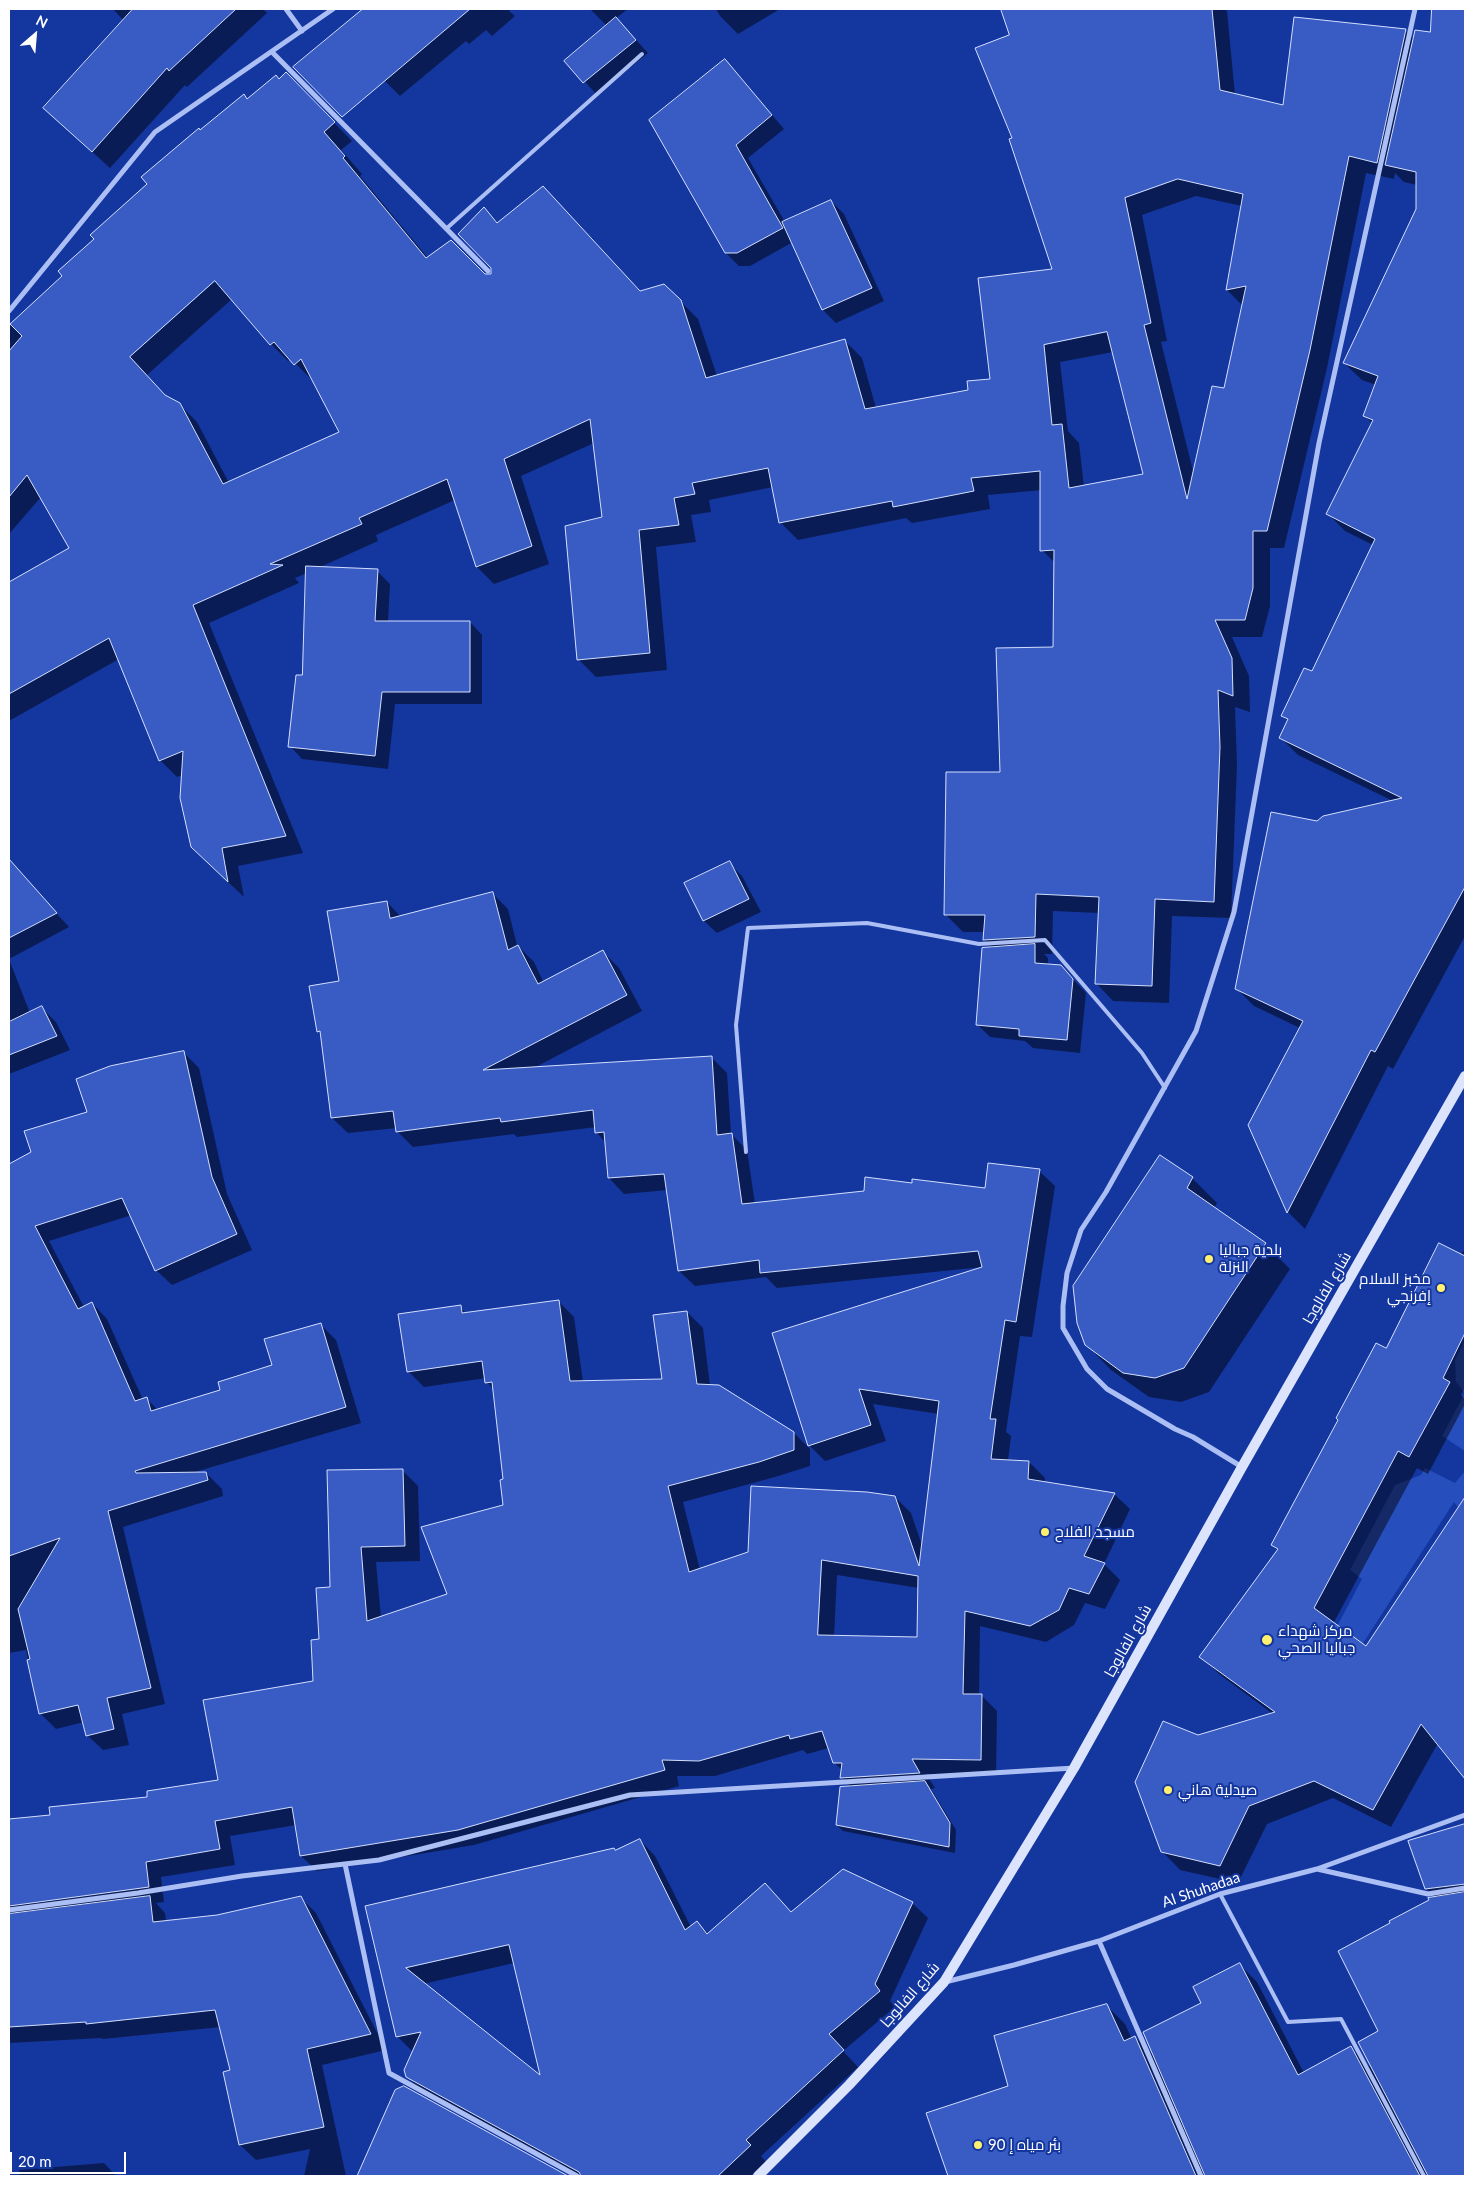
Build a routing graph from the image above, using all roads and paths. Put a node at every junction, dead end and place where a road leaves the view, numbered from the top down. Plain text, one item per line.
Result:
1 (286, 9) edge
2 (333, 9) edge
3 (1415, 9) edge
4 (302, 32) junction
5 (272, 52) junction
6 (642, 54) dead end
7 (447, 228) junction
8 (488, 271) dead end
9 (9, 311) edge
10 (1465, 1076) edge
11 (1165, 1088) junction
12 (746, 1152) dead end
13 (1242, 1467) junction
14 (1074, 1768) junction
15 (1465, 1815) edge
16 (345, 1864) junction
17 (1317, 1868) junction
18 (1465, 1888) edge
19 (1220, 1894) junction
20 (9, 1910) edge
21 (1099, 1941) junction
22 (944, 1982) junction
23 (761, 2175) edge
24 (577, 2176) edge
25 (1201, 2176) edge
26 (1424, 2176) edge

1 - 4 street
2 - 4 street
3 - 11 street
4 - 5 street
5 - 7 street
5 - 9 street
6 - 7 lane
7 - 8 street
10 - 13 main road, شارع الفالوجا
11 - 12 lane
11 - 13 street
13 - 14 main road, شارع الفالوجا
14 - 16 street
14 - 22 main road, شارع الفالوجا
15 - 17 street, Al Shuhadaa
16 - 20 street
16 - 24 street
17 - 18 street
17 - 19 street, Al Shuhadaa
19 - 21 street, Al Shuhadaa
19 - 26 lane
21 - 22 street, Al Shuhadaa
21 - 25 street
22 - 23 main road, شارع الفالوجا

